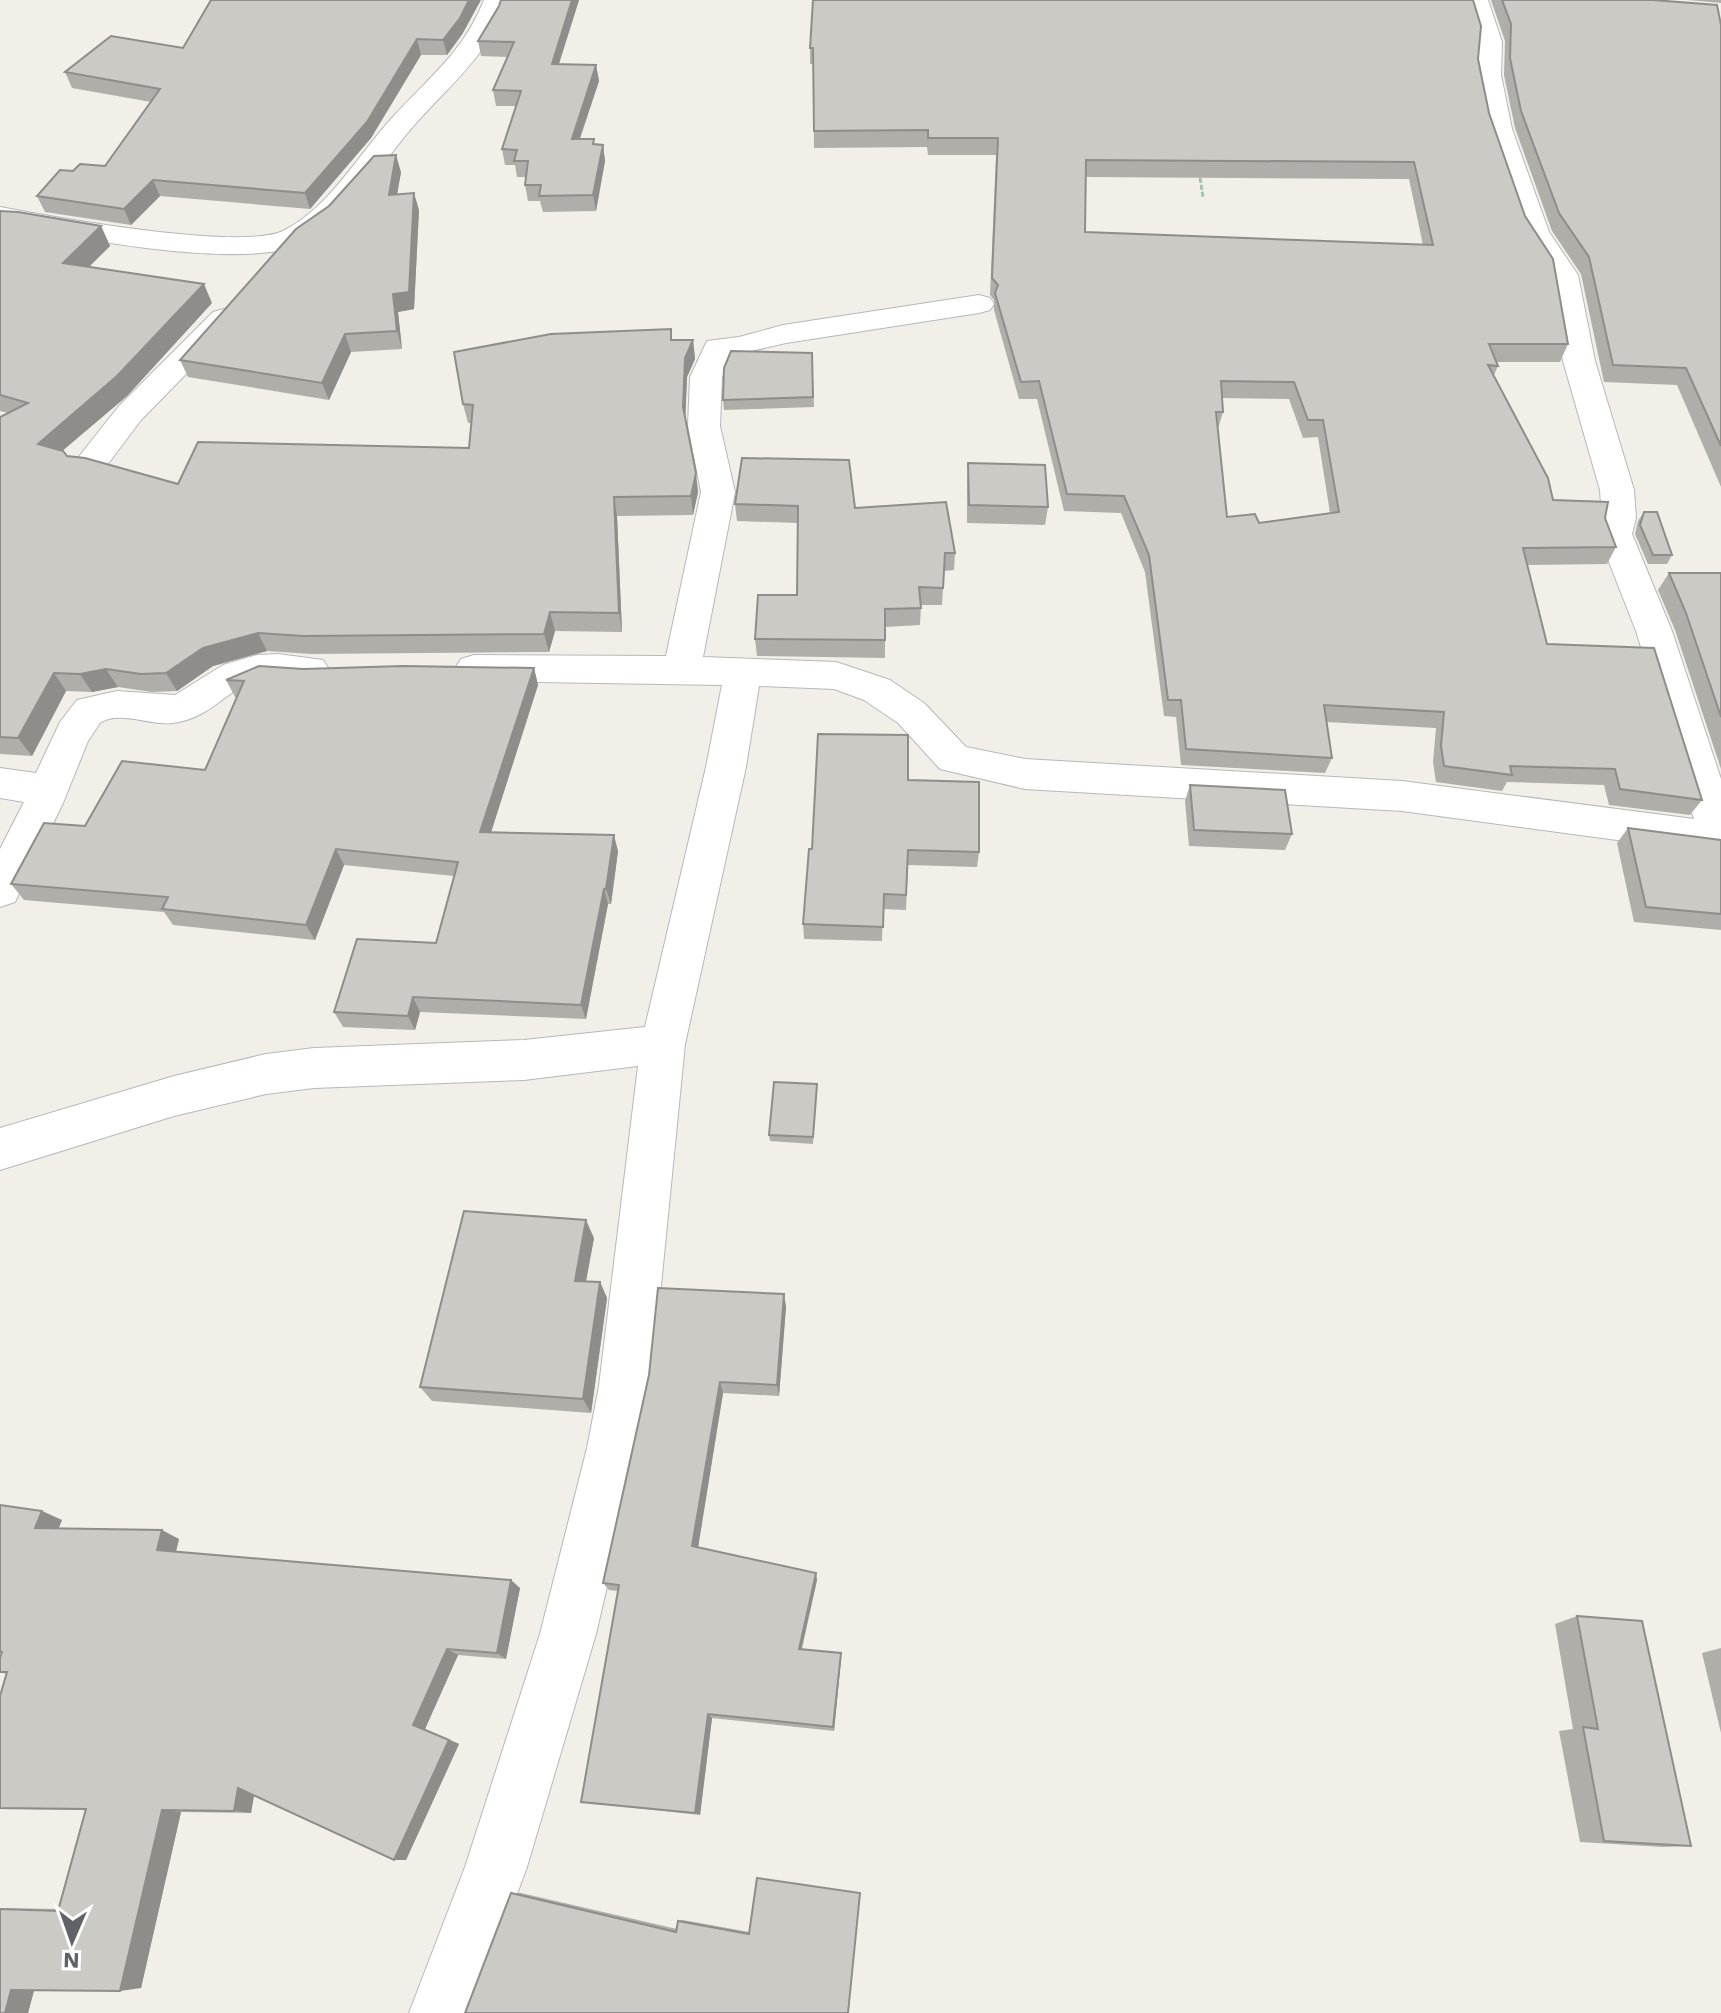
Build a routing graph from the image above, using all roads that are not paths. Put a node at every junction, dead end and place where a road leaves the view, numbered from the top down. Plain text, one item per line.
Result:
1 (496, 0) edge
2 (1476, 0) edge
3 (0, 215) edge
4 (289, 239) junction
5 (979, 304) dead end
6 (90, 464) edge
7 (439, 667) edge
8 (348, 669) edge
9 (682, 670) junction
10 (743, 673) junction
11 (0, 783) edge
12 (49, 790) junction
13 (1721, 838) edge
14 (0, 890) edge
15 (663, 1044) junction
16 (0, 1149) edge
17 (441, 2013) edge

1 - 4 street
2 - 13 street
3 - 4 street
4 - 6 street
5 - 9 street
7 - 9 street
8 - 12 street
9 - 10 street
10 - 13 street
10 - 15 street
11 - 12 street
12 - 14 street
15 - 16 street
15 - 17 street

